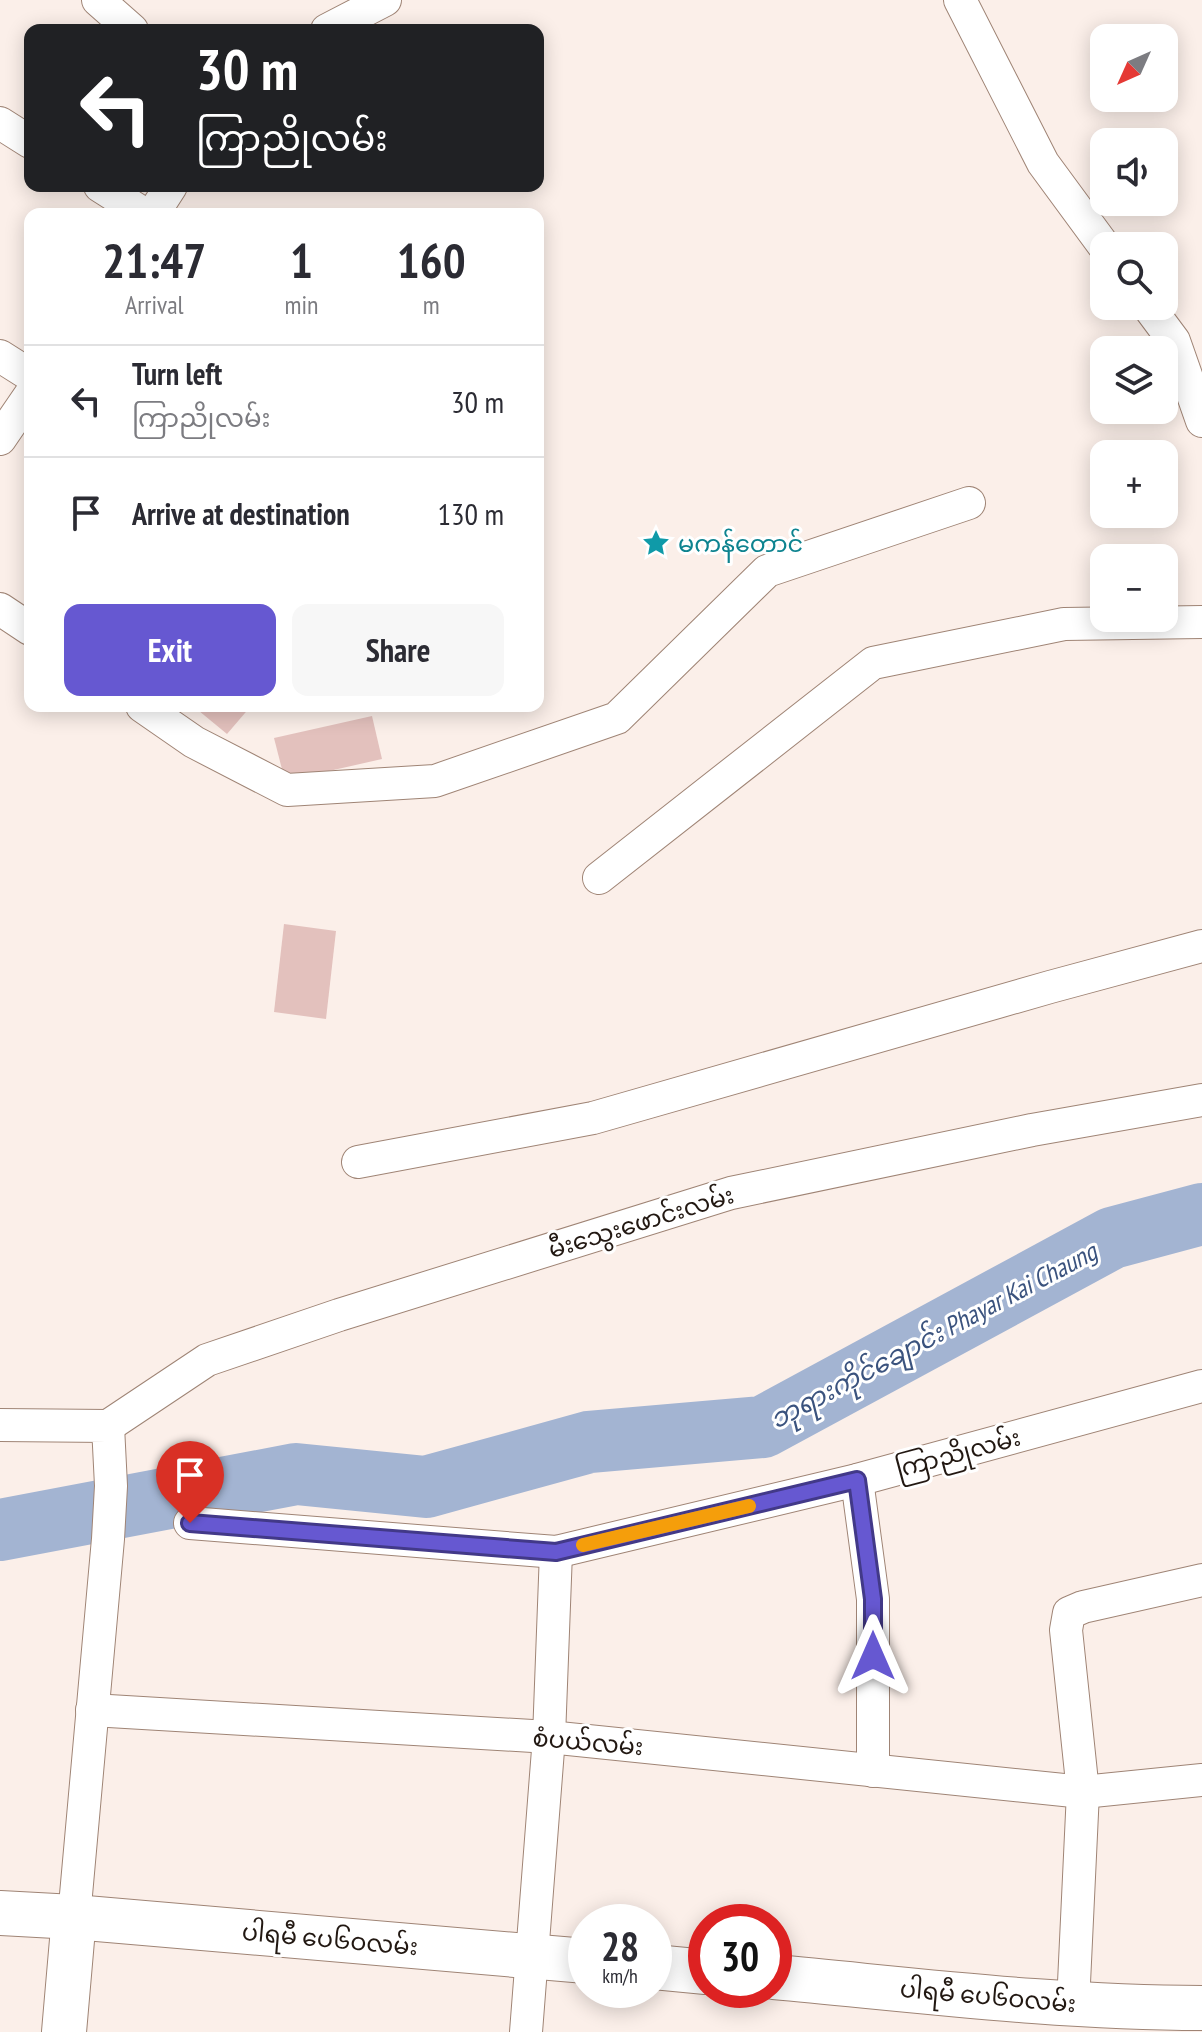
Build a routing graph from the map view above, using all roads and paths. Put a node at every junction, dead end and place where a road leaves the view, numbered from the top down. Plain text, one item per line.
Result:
1 (98, 0) edge
2 (385, 0) edge
3 (960, 0) edge
4 (125, 24) edge
5 (339, 24) edge
6 (0, 123) edge
7 (24, 138) edge
8 (109, 192) edge
9 (135, 208) edge
10 (1094, 232) edge
11 (1158, 320) edge
12 (0, 356) edge
13 (24, 371) edge
14 (24, 404) edge
15 (1202, 419) edge
16 (0, 439) edge
17 (969, 503) dead end
18 (0, 609) edge
19 (1202, 622) edge
20 (24, 625) edge
21 (151, 712) edge
22 (599, 878) dead end
23 (1202, 946) edge
24 (1202, 1100) edge
25 (358, 1162) dead end
26 (1202, 1386) edge
27 (0, 1425) edge
28 (108, 1426) junction
29 (857, 1480) junction
30 (190, 1523) dead end
31 (556, 1552) junction
32 (1202, 1580) edge
33 (92, 1710) junction
34 (549, 1737) junction
35 (873, 1771) junction
36 (1202, 1780) edge
37 (1083, 1792) junction
38 (0, 1913) edge
39 (74, 1917) junction
40 (532, 1956) junction
41 (568, 1959) edge
42 (792, 1979) edge
43 (1073, 2004) junction
44 (1202, 2008) edge
45 (64, 2032) edge
46 (526, 2032) edge

1 - 4 street
2 - 5 street
3 - 10 street
6 - 7 street
8 - 9 street
11 - 15 street
12 - 13 street
14 - 16 street
17 - 21 street
18 - 20 street
19 - 22 street
23 - 25 street
24 - 28 street, မီးသွေးဖောင်းလမ်း
26 - 29 street, ကြာညိုလမ်း
27 - 28 street
28 - 33 street
29 - 31 street, ကြာညိုလမ်း
29 - 35 street
30 - 31 street, ကြာညိုလမ်း
31 - 34 street
32 - 37 street
33 - 34 street, စံပယ်လမ်း
33 - 39 street
34 - 35 street, စံပယ်လမ်း
34 - 40 street
35 - 37 street, စံပယ်လမ်း
36 - 37 street, စံပယ်လမ်း
37 - 43 street
38 - 39 street, ပါရမီ ပေ၆ဝလမ်း
39 - 40 street, ပါရမီ ပေ၆ဝလမ်း
39 - 45 street
40 - 41 street, ပါရမီ ပေ၆ဝလမ်း
40 - 46 street
42 - 43 street, ပါရမီ ပေ၆ဝလမ်း
43 - 44 street, ပါရမီ ပေ၆ဝလမ်း

